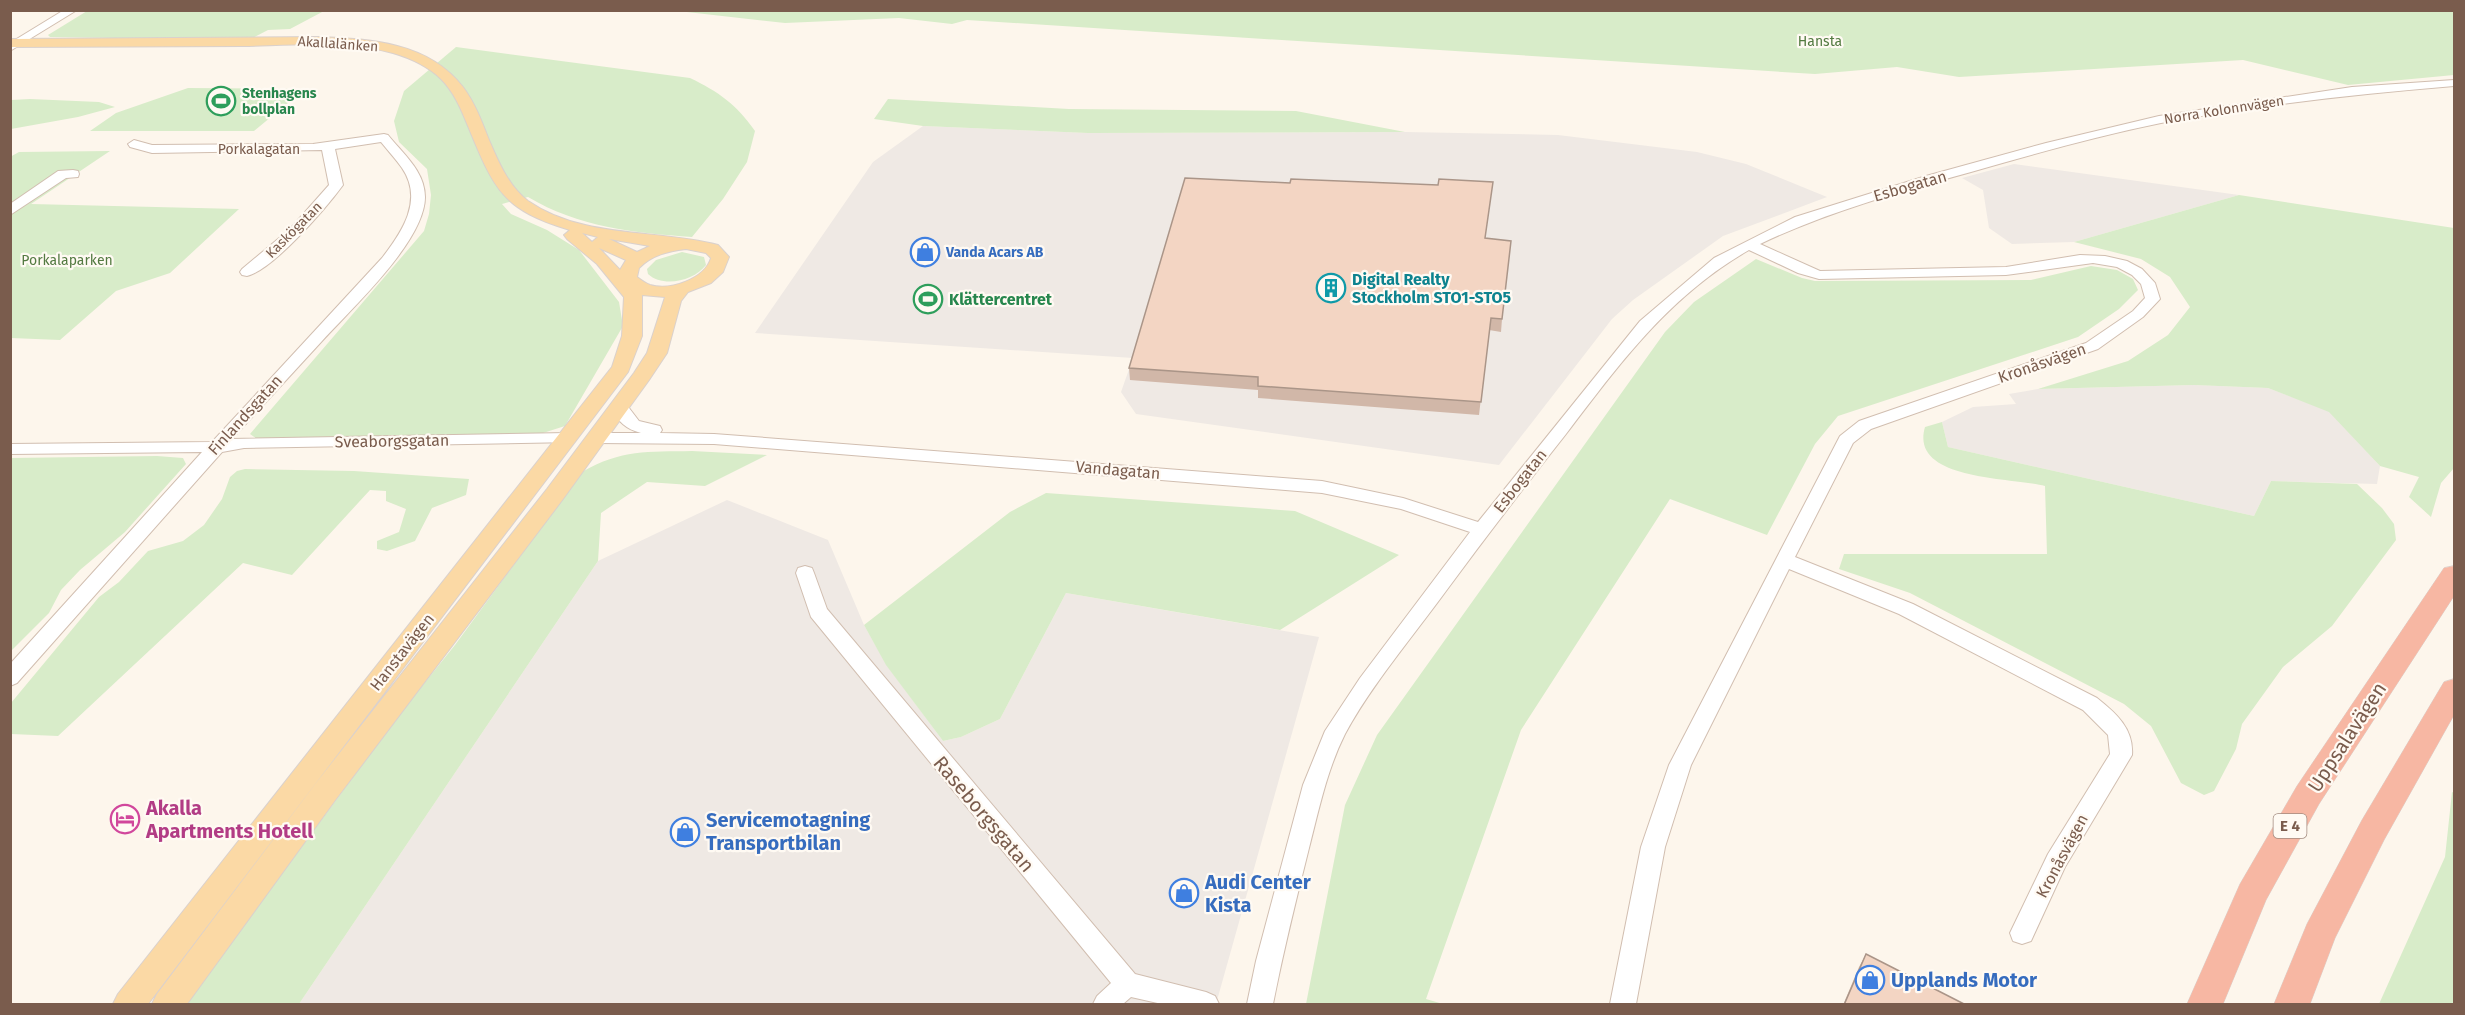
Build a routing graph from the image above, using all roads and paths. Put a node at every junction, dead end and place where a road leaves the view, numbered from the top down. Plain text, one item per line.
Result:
1 (72, 10) edge
2 (12, 46) edge
3 (2454, 83) edge
4 (384, 138) joint
5 (134, 144) dead end
6 (328, 147) junction
7 (1998, 161) joint
8 (73, 174) dead end
9 (10, 211) edge
10 (573, 235) junction
11 (686, 244) junction
12 (1749, 244) junction
13 (636, 260) junction
14 (247, 272) dead end
15 (682, 288) junction
16 (633, 292) junction
17 (620, 408) junction
18 (714, 440) junction
19 (578, 443) junction
20 (748, 443) junction
21 (216, 447) junction
22 (10, 448) edge
23 (1482, 530) junction
24 (1784, 560) junction
25 (805, 573) dead end
26 (2454, 575) edge
27 (10, 678) edge
28 (2454, 690) edge
29 (2022, 933) dead end
30 (1126, 984) junction
31 (129, 1005) edge
32 (168, 1005) edge
33 (1106, 1005) edge
34 (1206, 1005) edge
35 (1260, 1005) edge
36 (1623, 1005) edge
37 (2205, 1005) edge
38 (2292, 1005) edge

1 - 2 street
2 - 10 main road, Akallalänken
2 - 11 main road, Akallalänken
3 - 7 street, Norra Kolonnvägen
4 - 6 street, Porkalagatan
4 - 21 street, Finlandsgatan
5 - 6 street, Porkalagatan
6 - 14 street, Kaskögatan
7 - 12 street, Esbogatan
8 - 9 street
10 - 13 main road, Akallalänken
10 - 16 main road
11 - 13 main road
11 - 15 main road, Akallalänken
12 - 23 street, Esbogatan
12 - 24 street, Kronåsvägen
13 - 16 main road, Hanstavägen
15 - 16 main road
15 - 17 main road, Hanstavägen
16 - 19 main road, Hanstavägen
17 - 18 street, Vandagatan
17 - 19 main road, Hanstavägen
18 - 19 street, Vandagatan
18 - 20 street, Vandagatan
19 - 20 street, Vandagatan
19 - 21 street, Sveaborgsgatan
19 - 31 main road, Hanstavägen
19 - 32 main road, Hanstavägen
20 - 23 street, Vandagatan
21 - 22 street, Sveaborgsgatan
21 - 27 street, Finlandsgatan
23 - 35 street, Esbogatan
24 - 29 street, Kronåsvägen
24 - 36 street, Kronåsvägen
25 - 30 street, Raseborgsgatan
26 - 37 highway, Uppsalavägen / E 4
28 - 38 highway
30 - 33 street
30 - 34 street

